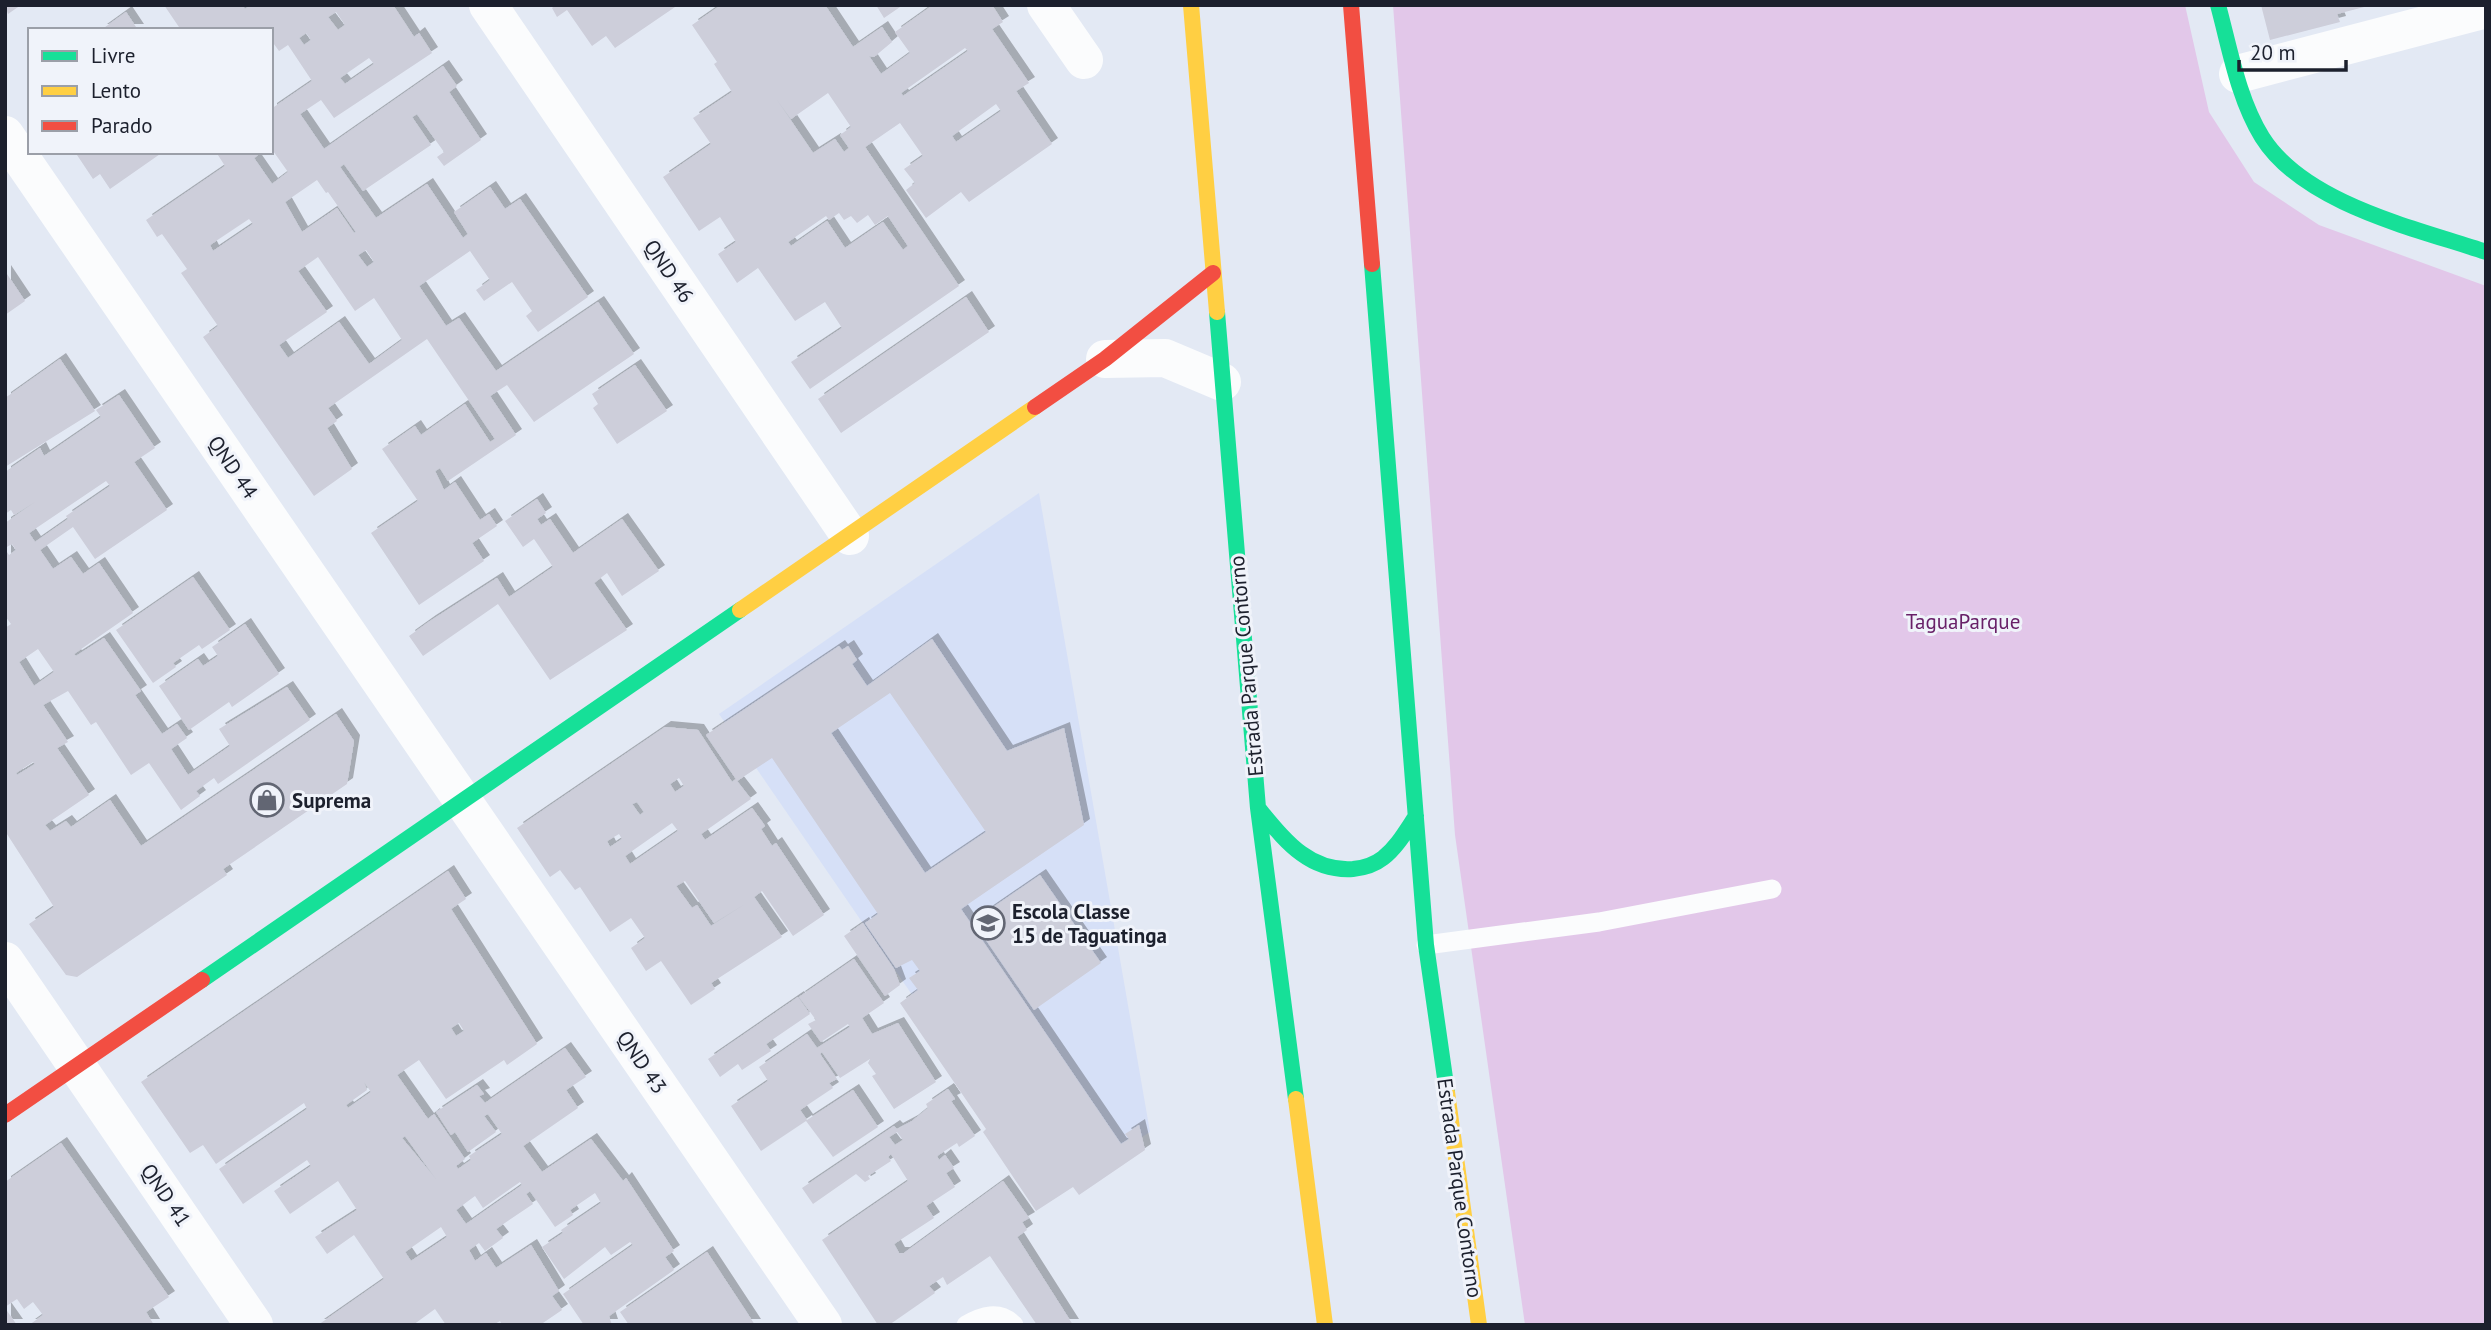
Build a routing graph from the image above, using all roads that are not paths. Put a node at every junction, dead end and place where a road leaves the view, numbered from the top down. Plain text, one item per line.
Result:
1 (488, 5) edge
2 (1046, 5) edge
3 (1191, 5) edge
4 (1350, 5) edge
5 (2218, 5) edge
6 (2486, 9) edge
7 (1084, 60) dead end
8 (2238, 74) junction
9 (5, 135) edge
10 (2486, 252) edge
11 (1213, 272) junction
12 (1105, 359) junction
13 (1222, 382) junction
14 (850, 537) junction
15 (461, 799) junction
16 (1258, 808) junction
17 (1416, 816) junction
18 (1772, 890) dead end
19 (1426, 945) junction
20 (5, 961) edge
21 (78, 1066) junction
22 (5, 1115) edge
23 (254, 1325) edge
24 (822, 1325) edge
25 (966, 1325) edge
26 (1014, 1325) edge
27 (1325, 1325) edge
28 (1479, 1325) edge

1 - 14 street, QND 46
2 - 7 street
3 - 11 main road, Estrada Parque Contorno
4 - 17 main road, Estrada Parque Contorno
5 - 8 main road
6 - 8 street
8 - 10 main road
9 - 15 street, QND 44
11 - 12 main road
11 - 13 main road, Estrada Parque Contorno
12 - 13 street
12 - 14 main road
13 - 16 main road, Estrada Parque Contorno
14 - 15 main road
15 - 21 main road
15 - 24 street, QND 43
16 - 17 main road
16 - 27 main road, Estrada Parque Contorno
17 - 19 main road, Estrada Parque Contorno
18 - 19 lane
19 - 28 main road, Estrada Parque Contorno
20 - 21 street, QND 41
21 - 22 main road
21 - 23 street, QND 41
25 - 26 lane

